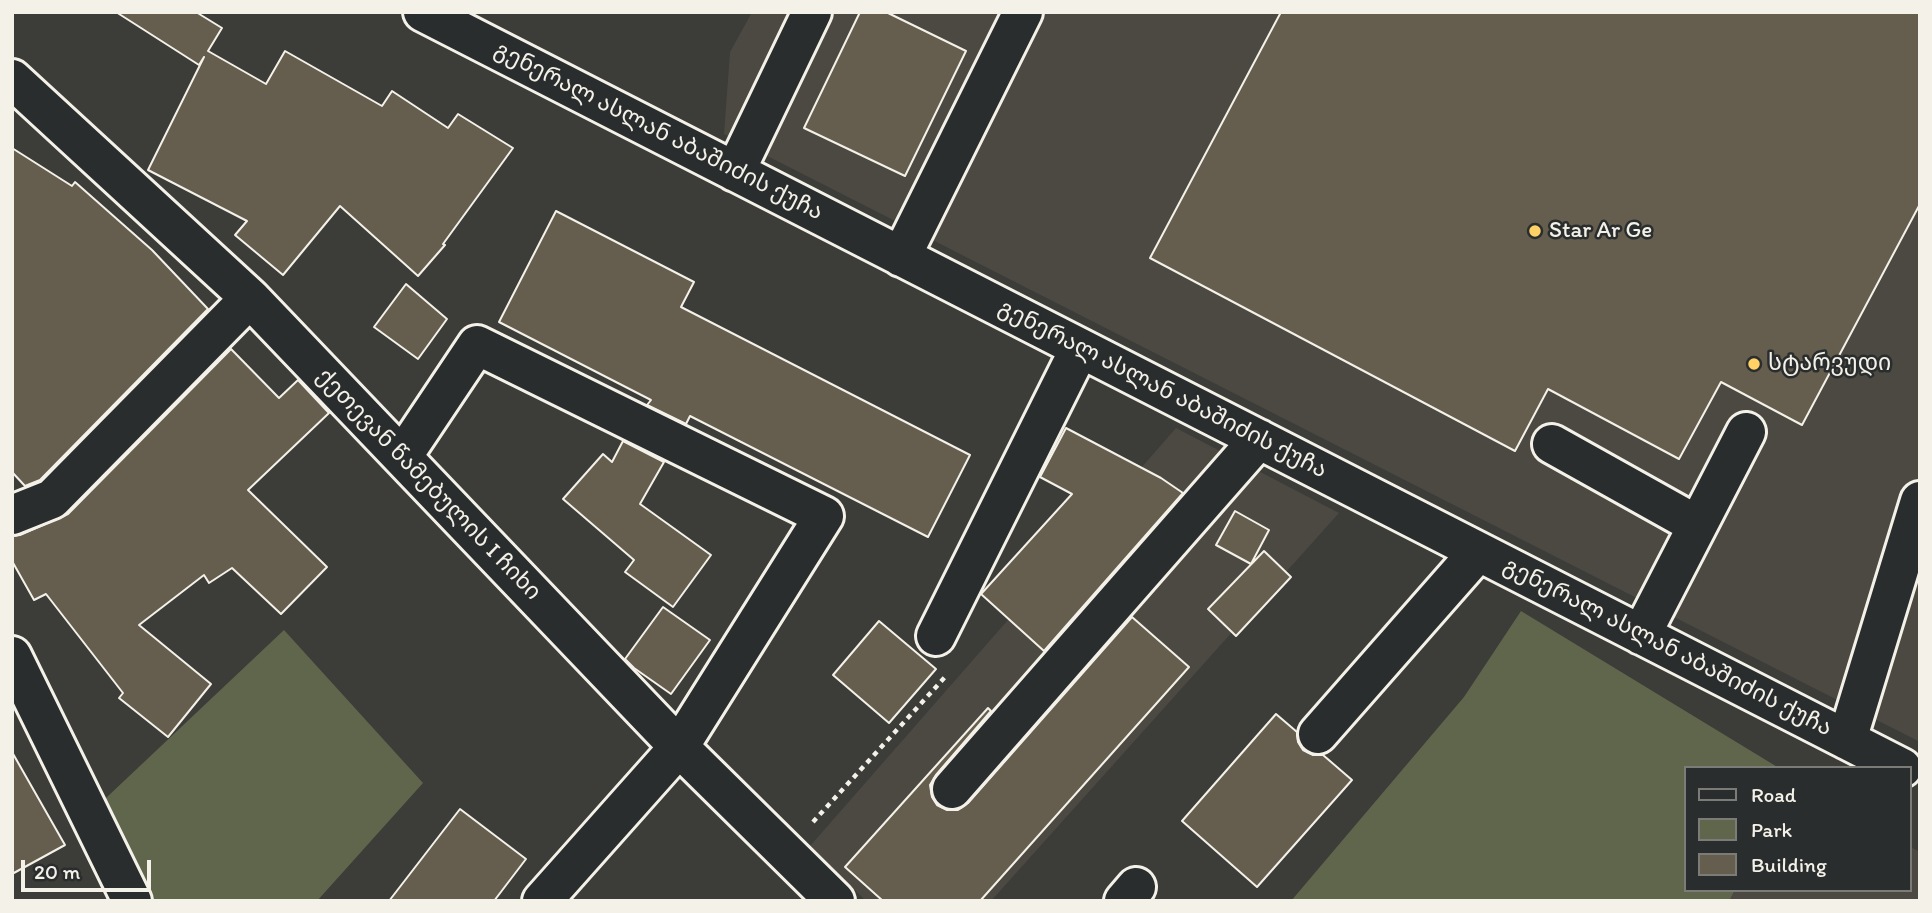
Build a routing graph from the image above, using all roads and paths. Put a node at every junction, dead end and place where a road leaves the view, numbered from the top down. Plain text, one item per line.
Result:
1 (423, 12) edge
2 (812, 12) edge
3 (1023, 12) edge
4 (12, 79) edge
5 (735, 172) junction
6 (901, 257) junction
7 (250, 298) junction
8 (1080, 348) junction
9 (1746, 432) dead end
10 (1259, 439) junction
11 (1552, 444) dead end
12 (402, 457) junction
13 (1920, 501) edge
14 (12, 515) edge
15 (1697, 525) junction
16 (1478, 552) junction
17 (1641, 635) junction
18 (936, 636) joint
19 (12, 656) edge
20 (1318, 734) dead end
21 (1847, 740) junction
22 (679, 747) junction
23 (1898, 766) edge
24 (952, 789) dead end
25 (786, 852) junction
26 (132, 901) edge
27 (542, 901) edge
28 (835, 901) edge

1 - 5 street, გენერალ ასლან აბაშიძის ქუჩა
2 - 5 street
3 - 6 street
4 - 7 street, ქეთევან წამებულის I ჩიხი
5 - 6 street, გენერალ ასლან აბაშიძის ქუჩა
6 - 8 street, გენერალ ასლან აბაშიძის ქუჩა
7 - 12 street, ქეთევან წამებულის I ჩიხი
7 - 14 street
8 - 10 street, გენერალ ასლან აბაშიძის ქუჩა
8 - 18 street
9 - 15 street
10 - 16 street, გენერალ ასლან აბაშიძის ქუჩა
10 - 24 street
11 - 15 street
12 - 22 street, ქეთევან წამებულის I ჩიხი
12 - 22 street
13 - 21 street
15 - 17 street
16 - 17 street, გენერალ ასლან აბაშიძის ქუჩა
16 - 20 street
17 - 21 street, გენერალ ასლან აბაშიძის ქუჩა
18 - 25 path
19 - 26 street
21 - 23 street, გენერალ ასლან აბაშიძის ქუჩა
22 - 25 street, ქეთევან წამებულის I ჩიხი
22 - 27 street
25 - 28 street, ქეთევან წამებულის I ჩიხი

